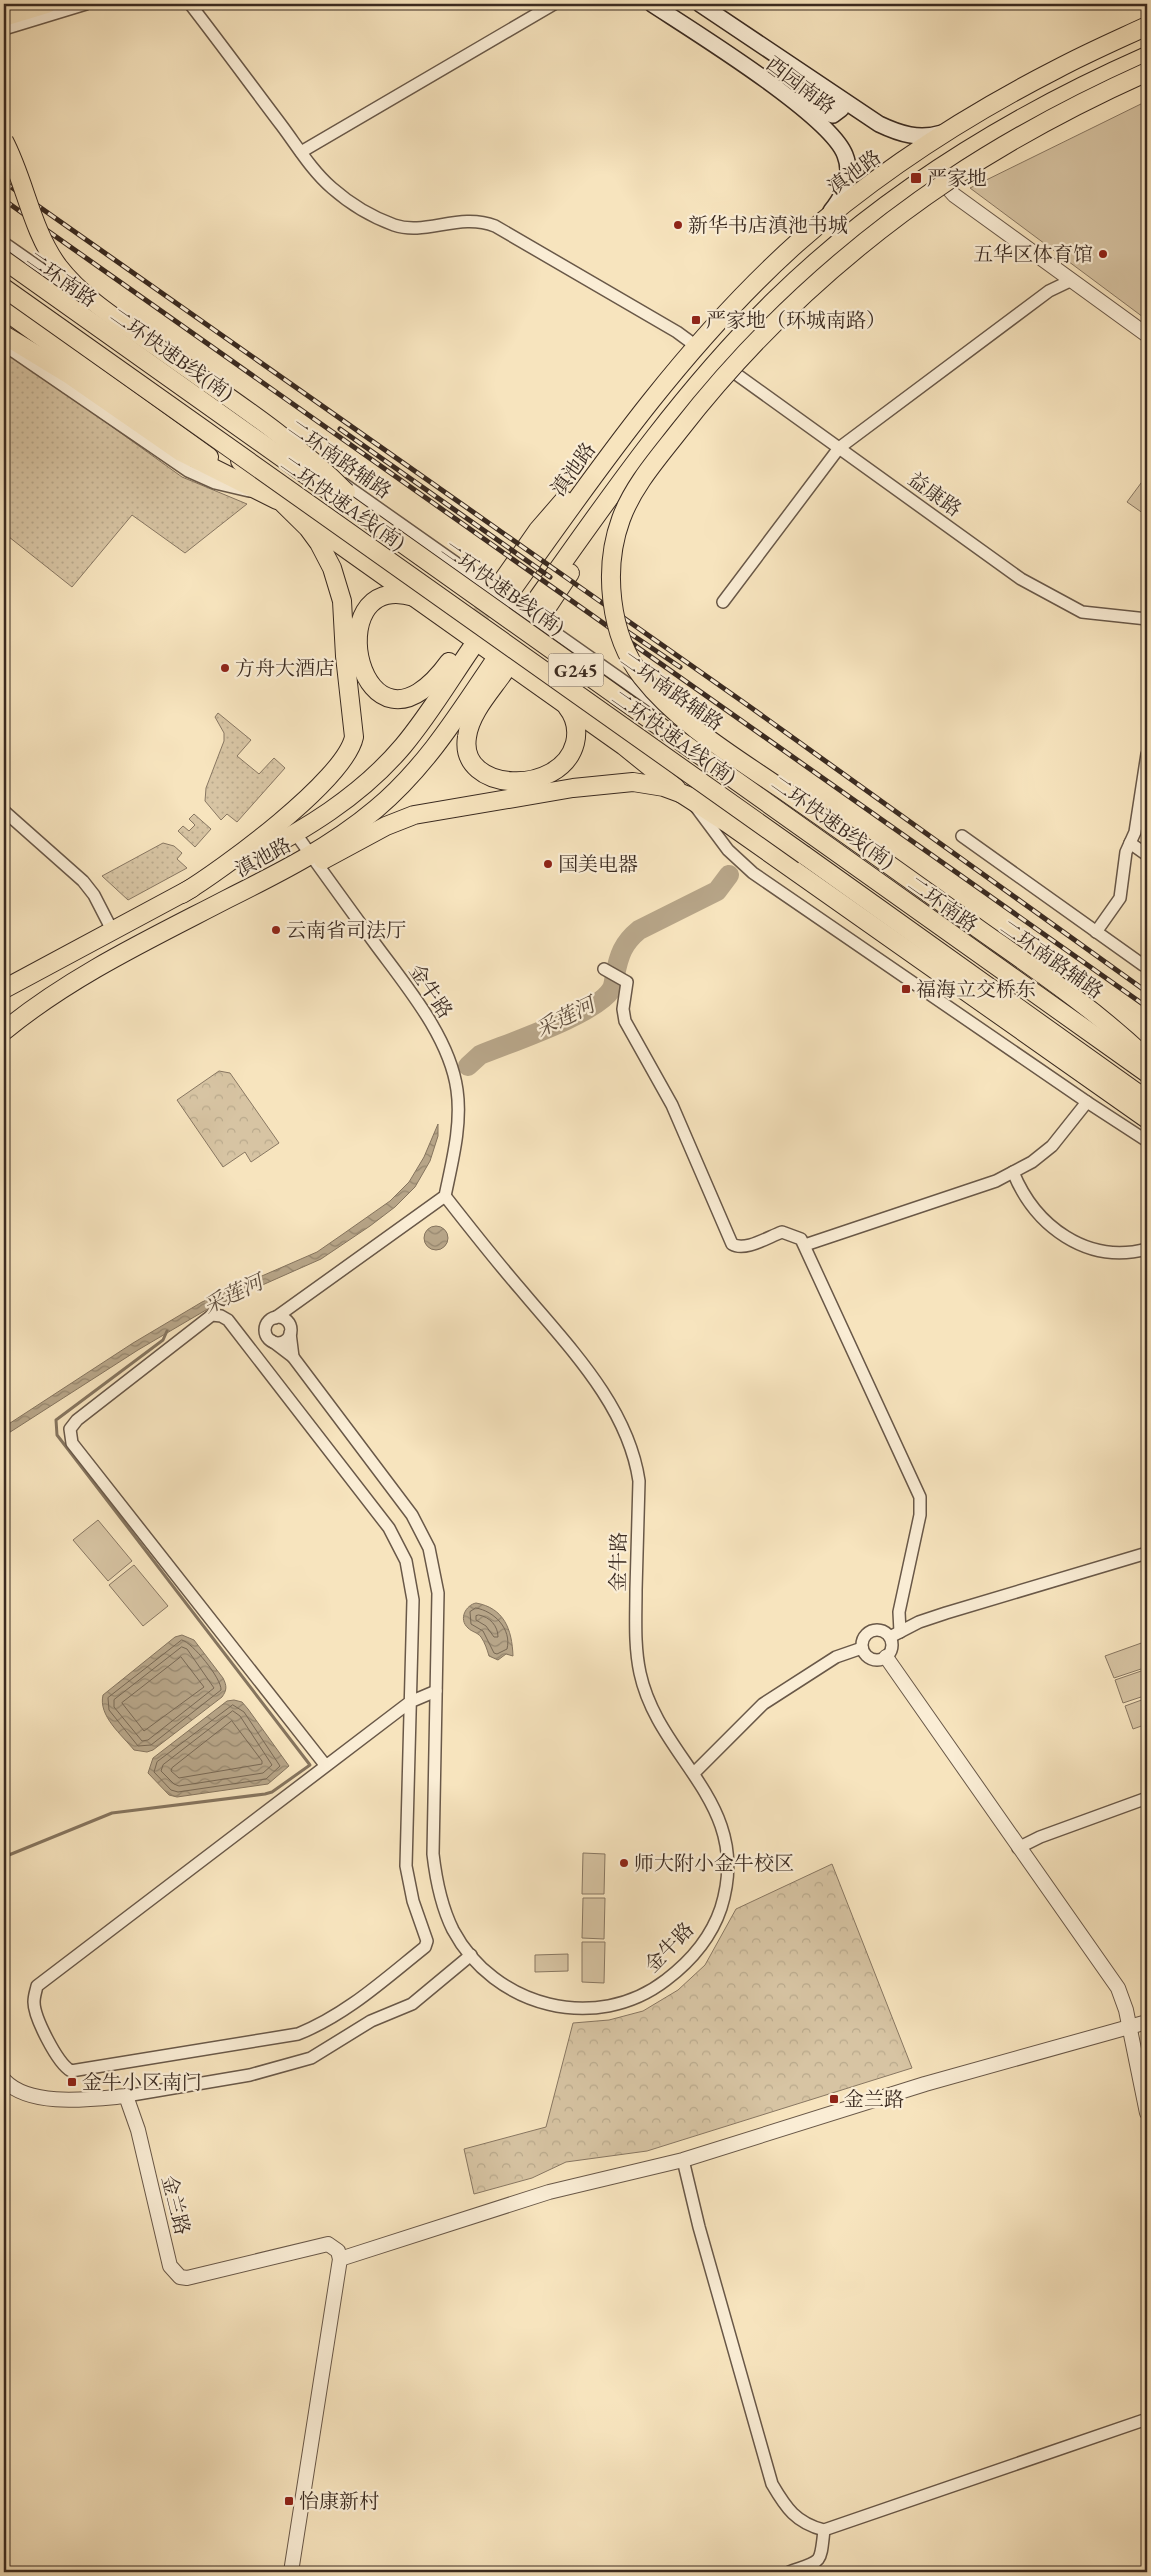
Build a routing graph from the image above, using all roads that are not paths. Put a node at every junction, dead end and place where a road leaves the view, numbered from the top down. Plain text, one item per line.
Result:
1 (47, 4) edge
2 (86, 4) edge
3 (190, 4) edge
4 (554, 4) edge
5 (652, 4) edge
6 (700, 4) edge
7 (4, 17) edge
8 (1147, 26) edge
9 (4, 29) edge
10 (1145, 60) edge
11 (762, 79) junction
12 (839, 99) junction
13 (957, 126) junction
14 (4, 141) edge
15 (301, 152) junction
16 (934, 172) junction
17 (812, 231) junction
18 (4, 243) edge
19 (4, 262) edge
20 (1072, 280) junction
21 (4, 284) edge
22 (4, 288) edge
23 (4, 310) edge
24 (4, 335) edge
25 (1147, 335) edge
26 (4, 344) edge
27 (696, 346) junction
28 (718, 361) junction
29 (189, 415) junction
30 (177, 441) junction
31 (839, 448) junction
32 (277, 500) junction
33 (390, 534) junction
34 (509, 584) tunnel mouth
35 (415, 597) junction
36 (723, 602) dead end
37 (541, 605) dead end
38 (1147, 619) edge
39 (566, 704) junction
40 (1147, 754) edge
41 (682, 794) junction
42 (4, 811) edge
43 (321, 818) junction
44 (296, 834) junction
45 (780, 834) junction
46 (962, 836) dead end
47 (1130, 843) junction
48 (1147, 855) edge
49 (315, 856) junction
50 (182, 894) junction
51 (112, 930) junction
52 (1096, 932) junction
53 (1143, 965) dead end
54 (604, 969) dead end
55 (4, 989) edge
56 (1084, 1004) junction
57 (4, 1031) edge
58 (1147, 1048) edge
59 (1147, 1059) edge
60 (1147, 1073) edge
61 (1147, 1096) edge
62 (1147, 1100) edge
63 (1087, 1102) junction
64 (1147, 1120) edge
65 (1147, 1141) edge
66 (1013, 1172) junction
67 (445, 1196) junction
68 (805, 1245) junction
69 (1147, 1249) edge
70 (300, 1299) junction
71 (275, 1318) junction
72 (290, 1330) junction
73 (268, 1337) junction
74 (246, 1344) junction
75 (293, 1356) junction
76 (1147, 1553) edge
77 (895, 1634) junction
78 (862, 1648) junction
79 (886, 1657) junction
80 (436, 1691) junction
81 (410, 1702) junction
82 (326, 1766) junction
83 (694, 1773) junction
84 (1147, 1798) edge
85 (1018, 1848) junction
86 (471, 1956) junction
87 (1147, 2022) edge
88 (1128, 2027) junction
89 (4, 2080) edge
90 (126, 2096) junction
91 (1147, 2113) edge
92 (683, 2160) junction
93 (340, 2259) junction
94 (1147, 2419) edge
95 (824, 2530) junction
96 (290, 2572) edge
97 (789, 2572) edge

1 - 7 main road
2 - 9 street
3 - 15 street
4 - 15 street
5 - 11 main road, 西园南路
6 - 12 main road, 西园南路
8 - 13 main road, 滇池路
10 - 16 main road
10 - 56 main road, bridge
11 - 12 main road
11 - 17 main road, 西园南路
12 - 13 main road, 西园南路
13 - 17 main road, 滇池路
14 - 33 main road, bridge
15 - 27 street
16 - 20 street
16 - 28 main road
17 - 27 main road, 滇池路
18 - 58 street, 二环南路辅路
19 - 33 main road, 二环快速B线(南), bridge
19 - 60 main road, 二环南路 / G245
20 - 25 street
20 - 31 street
21 - 29 main road, 二环南路 / G245
22 - 62 main road, 二环快速A线(南), bridge
23 - 30 main road
24 - 30 main road
26 - 32 street
27 - 34 main road, 滇池路
28 - 31 street, 益康路
28 - 37 main road
29 - 32 main road
29 - 45 main road, 二环南路 / G245
30 - 32 main road
31 - 36 street
31 - 38 street, 益康路
32 - 35 main road
32 - 50 main road
33 - 60 main road, 二环快速B线(南), bridge
35 - 39 main road
35 - 43 main road, 滇池路
39 - 41 main road
39 - 49 main road, 滇池路
40 - 47 street
41 - 45 main road
41 - 49 main road
41 - 63 street
41 - 64 main road
42 - 51 street
43 - 44 main road, 滇池路
43 - 49 main road
44 - 49 street, 金牛路
44 - 50 main road, 滇池路
45 - 61 main road, 二环南路 / G245
46 - 52 street
47 - 48 street
47 - 52 street
49 - 57 main road
49 - 67 street, 金牛路
50 - 51 main road, 滇池路
51 - 55 main road, 滇池路
52 - 53 street
54 - 68 street
56 - 58 main road, bridge
56 - 59 main road, bridge
63 - 65 street
63 - 66 street
66 - 68 street
66 - 69 street
67 - 70 street
67 - 83 street, 金牛路
68 - 77 street
70 - 71 street
70 - 72 street
71 - 72 street
71 - 73 street
72 - 73 street
72 - 75 street
73 - 74 street
73 - 75 street
74 - 81 street
74 - 82 street
75 - 80 street, 金牛路
76 - 77 street
77 - 78 street
77 - 79 street
78 - 79 street
78 - 83 street
79 - 85 street
80 - 81 street
80 - 86 street, 金牛路
81 - 82 street
81 - 82 street
83 - 86 street, 金牛路
84 - 85 street
85 - 88 street
86 - 90 street
87 - 88 street
88 - 91 street
88 - 92 street
89 - 90 street
90 - 93 street, 金兰路
92 - 93 street
92 - 95 street
93 - 96 street
94 - 95 street
95 - 97 street

